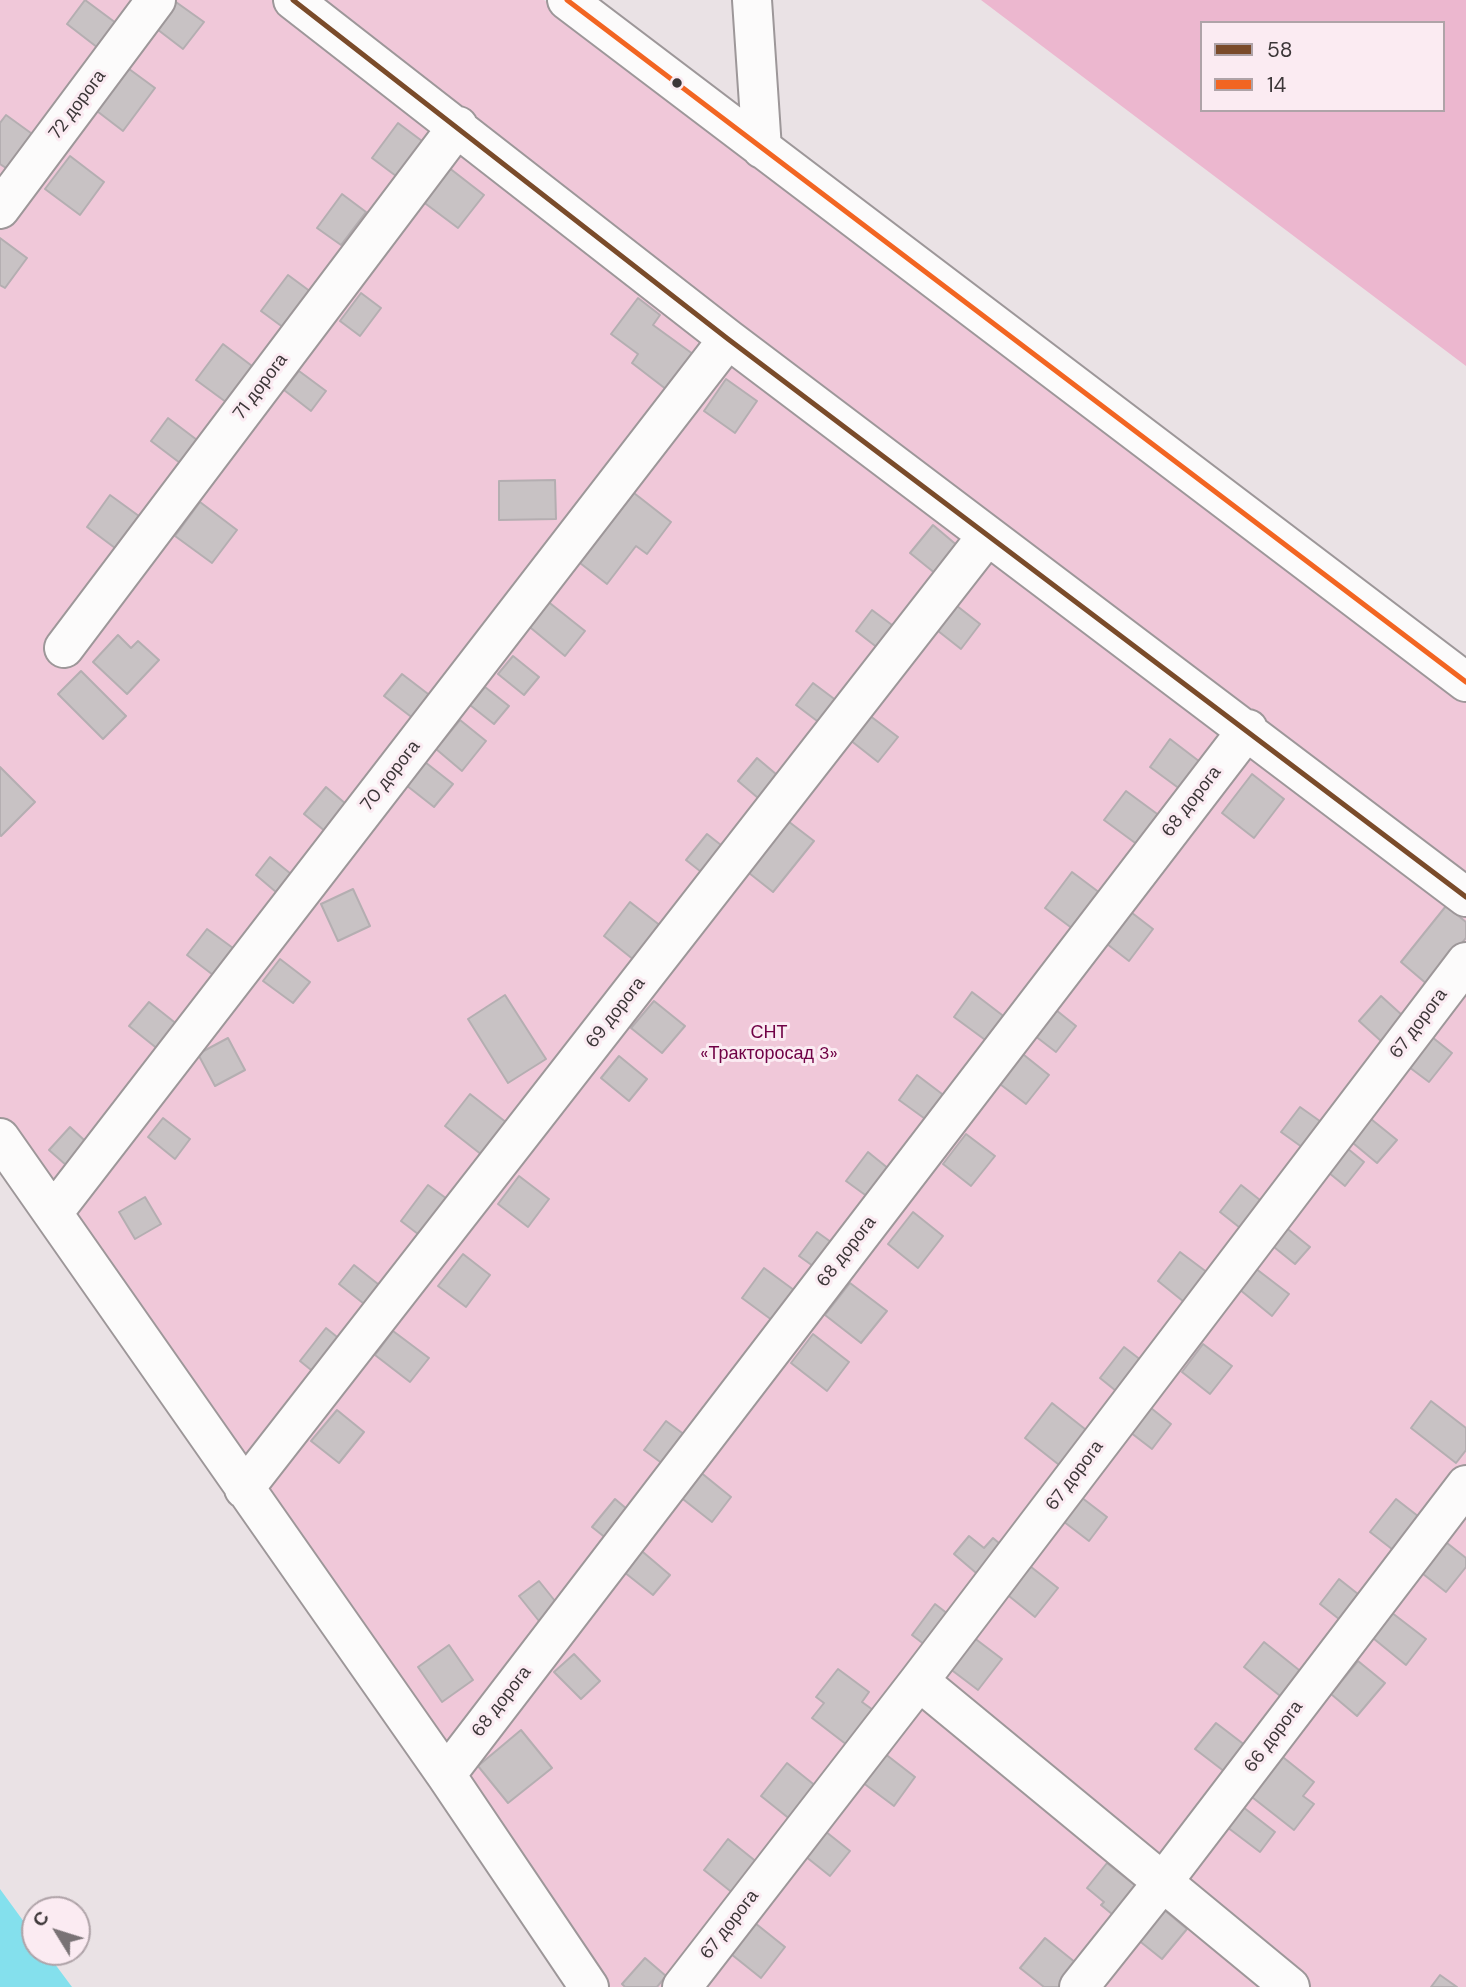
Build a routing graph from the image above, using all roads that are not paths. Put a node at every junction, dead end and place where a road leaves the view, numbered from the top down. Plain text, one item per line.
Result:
1 (156, 0) edge
2 (293, 0) edge
3 (567, 0) edge
4 (752, 0) edge
5 (458, 126) junction
6 (762, 149) junction
7 (0, 209) edge
8 (728, 339) junction
9 (987, 536) junction
10 (64, 648) dead end
11 (1466, 682) edge
12 (1248, 729) junction
13 (1466, 897) edge
14 (1466, 962) edge
15 (0, 1138) edge
16 (53, 1213) junction
17 (1466, 1485) edge
18 (244, 1489) junction
19 (919, 1681) junction
20 (446, 1774) junction
21 (1162, 1883) junction
22 (589, 1987) edge
23 (681, 1987) edge
24 (1079, 1987) edge
25 (1290, 1987) edge

1 - 7 street, 72 дорога
2 - 5 street
3 - 6 street
4 - 6 street
5 - 8 street
5 - 10 street, 71 дорога
6 - 11 street
8 - 9 street
8 - 16 street, 70 дорога
9 - 12 street
9 - 18 street, 69 дорога
12 - 13 street
12 - 20 street, 68 дорога
14 - 19 street, 67 дорога
15 - 16 street
16 - 18 street
17 - 21 street, 66 дорога
18 - 20 street
19 - 21 street
19 - 23 street, 67 дорога
20 - 22 street
21 - 24 street, 66 дорога
21 - 25 street

